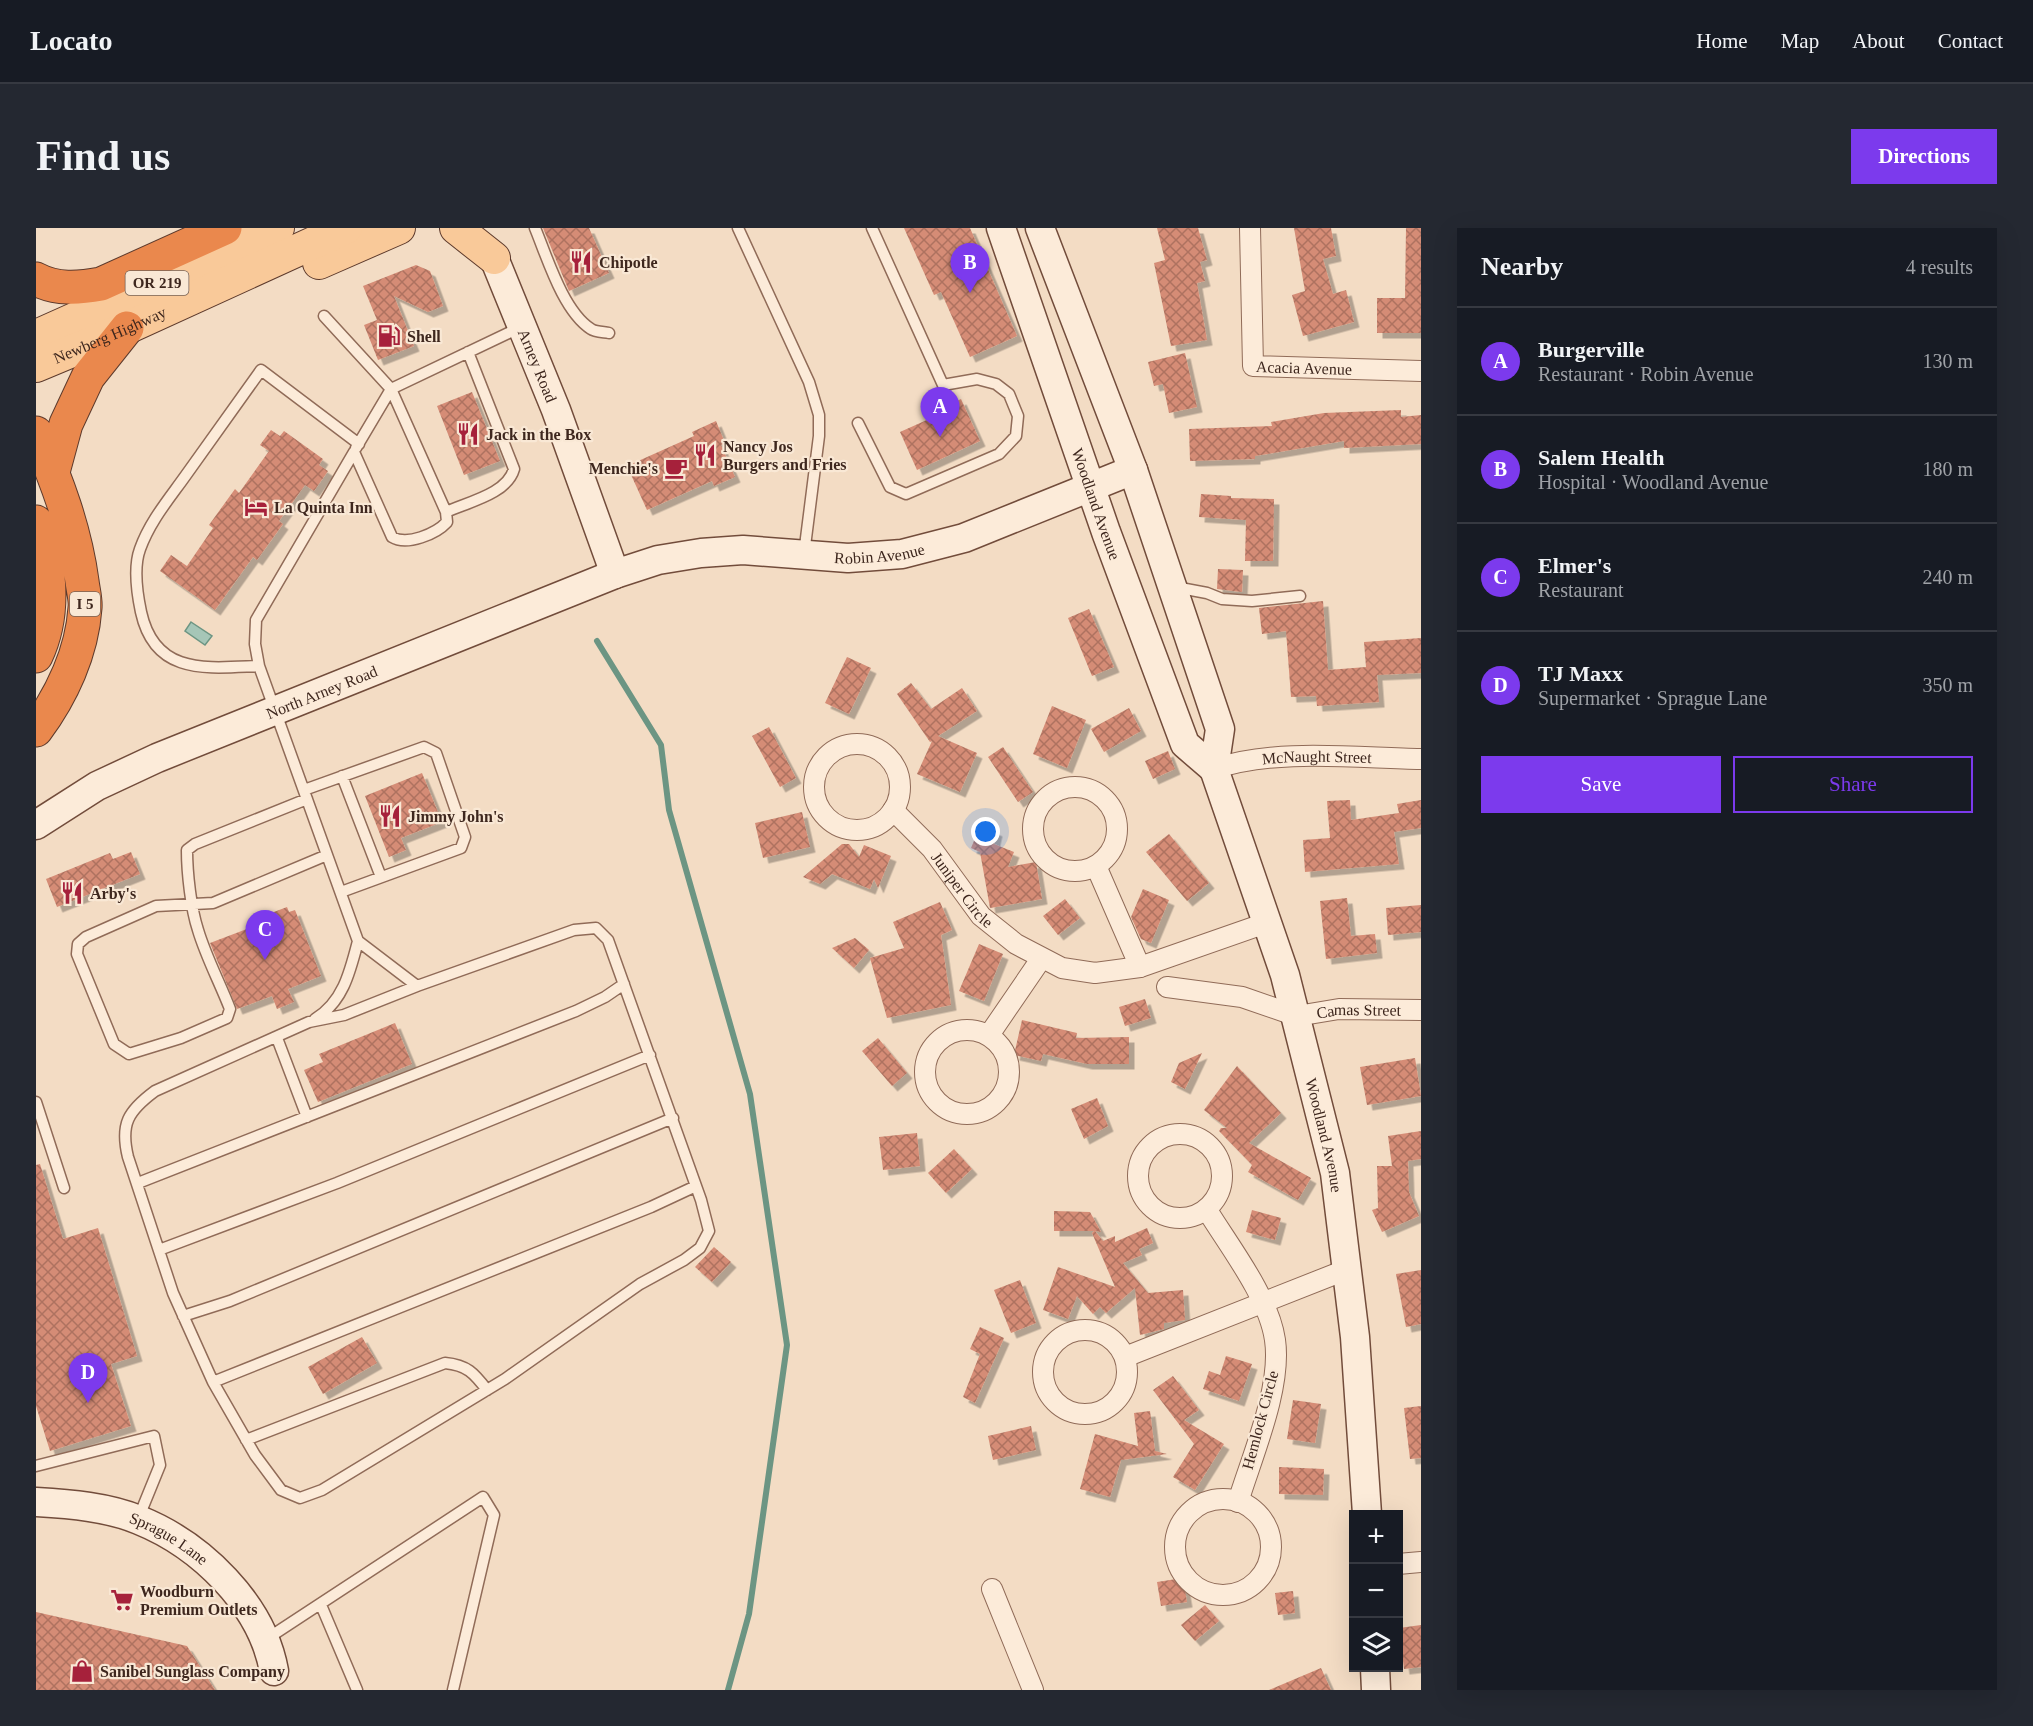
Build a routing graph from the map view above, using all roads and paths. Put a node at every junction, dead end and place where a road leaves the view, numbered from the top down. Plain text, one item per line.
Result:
1 (225, 228) edge
2 (278, 228) edge
3 (346, 228) edge
4 (399, 228) edge
5 (456, 228) edge
6 (535, 228) edge
7 (738, 228) edge
8 (872, 228) edge
9 (1001, 228) edge
10 (1040, 228) edge
11 (1250, 228) edge
12 (493, 243) edge
13 (36, 279) edge
14 (199, 295) junction
15 (324, 316) dead end
16 (521, 327) junction
17 (127, 328) junction
18 (609, 333) dead end
19 (36, 336) edge
20 (468, 352) junction
21 (36, 366) edge
22 (1421, 371) edge
23 (391, 389) junction
24 (858, 423) dead end
25 (36, 433) edge
26 (356, 448) junction
27 (1133, 470) junction
28 (53, 472) junction
29 (1092, 486) junction
30 (446, 512) junction
31 (36, 522) edge
32 (804, 554) junction
33 (615, 574) junction
34 (1172, 587) junction
35 (1300, 596) dead end
36 (36, 656) edge
37 (259, 666) junction
38 (276, 710) junction
39 (36, 730) edge
40 (1421, 759) edge
41 (1214, 769) junction
42 (342, 776) junction
43 (306, 795) junction
44 (893, 810) junction
45 (36, 825) edge
46 (327, 855) junction
47 (1096, 866) junction
48 (381, 877) junction
49 (340, 892) junction
50 (194, 904) junction
51 (1269, 922) junction
52 (358, 941) junction
53 (1041, 959) junction
54 (1140, 967) junction
55 (624, 984) junction
56 (417, 986) junction
57 (1167, 987) dead end
58 (1421, 1010) edge
59 (1297, 1016) junction
60 (309, 1022) junction
61 (989, 1035) junction
62 (277, 1038) junction
63 (650, 1055) junction
64 (36, 1102) edge
65 (307, 1117) junction
66 (673, 1118) junction
67 (138, 1183) junction
68 (696, 1186) junction
69 (64, 1188) dead end
70 (1207, 1209) junction
71 (159, 1250) junction
72 (1348, 1269) junction
73 (1263, 1303) junction
74 (183, 1316) junction
75 (1125, 1357) junction
76 (213, 1382) junction
77 (487, 1390) junction
78 (246, 1440) junction
79 (36, 1466) edge
80 (36, 1502) edge
81 (1238, 1502) junction
82 (1367, 1510) edge
83 (138, 1520) junction
84 (1421, 1562) edge
85 (1403, 1564) edge
86 (992, 1589) dead end
87 (321, 1605) junction
88 (265, 1641) junction
89 (1375, 1672) edge
90 (273, 1676) dead end
91 (357, 1690) edge
92 (453, 1690) edge
93 (1033, 1690) edge
94 (1376, 1690) edge

1 - 13 highway
2 - 19 main road, Newberg Highway / OR 219
3 - 14 main road, Newberg Highway / OR 219
4 - 14 main road
5 - 12 main road
6 - 18 lane
7 - 32 lane
8 - 24 lane
9 - 29 street, Woodland Avenue
10 - 27 street, Woodland Avenue
11 - 22 street, Acacia Avenue
12 - 16 street, Arney Road
14 - 17 main road, Newberg Highway / OR 219
15 - 23 lane
16 - 20 lane
16 - 33 street, Arney Road
17 - 21 main road, Newberg Highway / OR 219
17 - 28 highway
20 - 23 lane
20 - 30 lane
23 - 26 lane
23 - 30 lane
25 - 28 highway, I 5
26 - 30 lane
26 - 37 lane
26 - 37 lane
27 - 29 street, Robin Avenue
27 - 34 street, Woodland Avenue
28 - 39 highway, I 5
29 - 32 street, Robin Avenue
29 - 41 street, Woodland Avenue
31 - 36 highway, I 5
32 - 33 street, Robin Avenue
33 - 38 street, North Arney Road
34 - 35 lane
34 - 41 street, Woodland Avenue
37 - 38 lane
38 - 43 lane
38 - 45 street, North Arney Road
40 - 41 street, McNaught Street
41 - 51 street, Woodland Avenue
42 - 43 lane
42 - 48 lane
42 - 48 lane
43 - 46 lane
43 - 50 lane
44 - 44 street
44 - 53 street, Juniper Circle
46 - 49 lane
46 - 50 lane
47 - 47 street
47 - 54 street
48 - 49 lane
49 - 52 lane
50 - 50 lane
51 - 54 street, Juniper Circle
51 - 59 street, Woodland Avenue
52 - 56 lane
52 - 60 lane
53 - 54 street, Juniper Circle
53 - 61 street
55 - 56 lane
55 - 63 lane
55 - 65 lane
56 - 60 lane
57 - 59 street
58 - 59 street, Camas Street
59 - 72 street, Woodland Avenue
60 - 62 lane
61 - 61 street
62 - 65 lane
62 - 67 lane
63 - 66 lane
63 - 71 lane
64 - 69 lane
65 - 67 lane
66 - 68 lane
66 - 74 lane
67 - 71 lane
68 - 76 lane
68 - 77 lane
70 - 70 street
70 - 73 street, Hemlock Circle
71 - 74 lane
72 - 73 street
72 - 82 street, Woodland Avenue
73 - 75 street
73 - 81 street, Hemlock Circle
74 - 76 lane
75 - 75 street
76 - 78 lane
77 - 78 lane
77 - 78 lane
79 - 83 lane
80 - 83 street, Sprague Lane
81 - 81 street
83 - 88 street, Sprague Lane
84 - 85 street
86 - 93 street
87 - 88 lane
87 - 91 lane
87 - 92 lane
88 - 90 street, Sprague Lane
89 - 94 street

